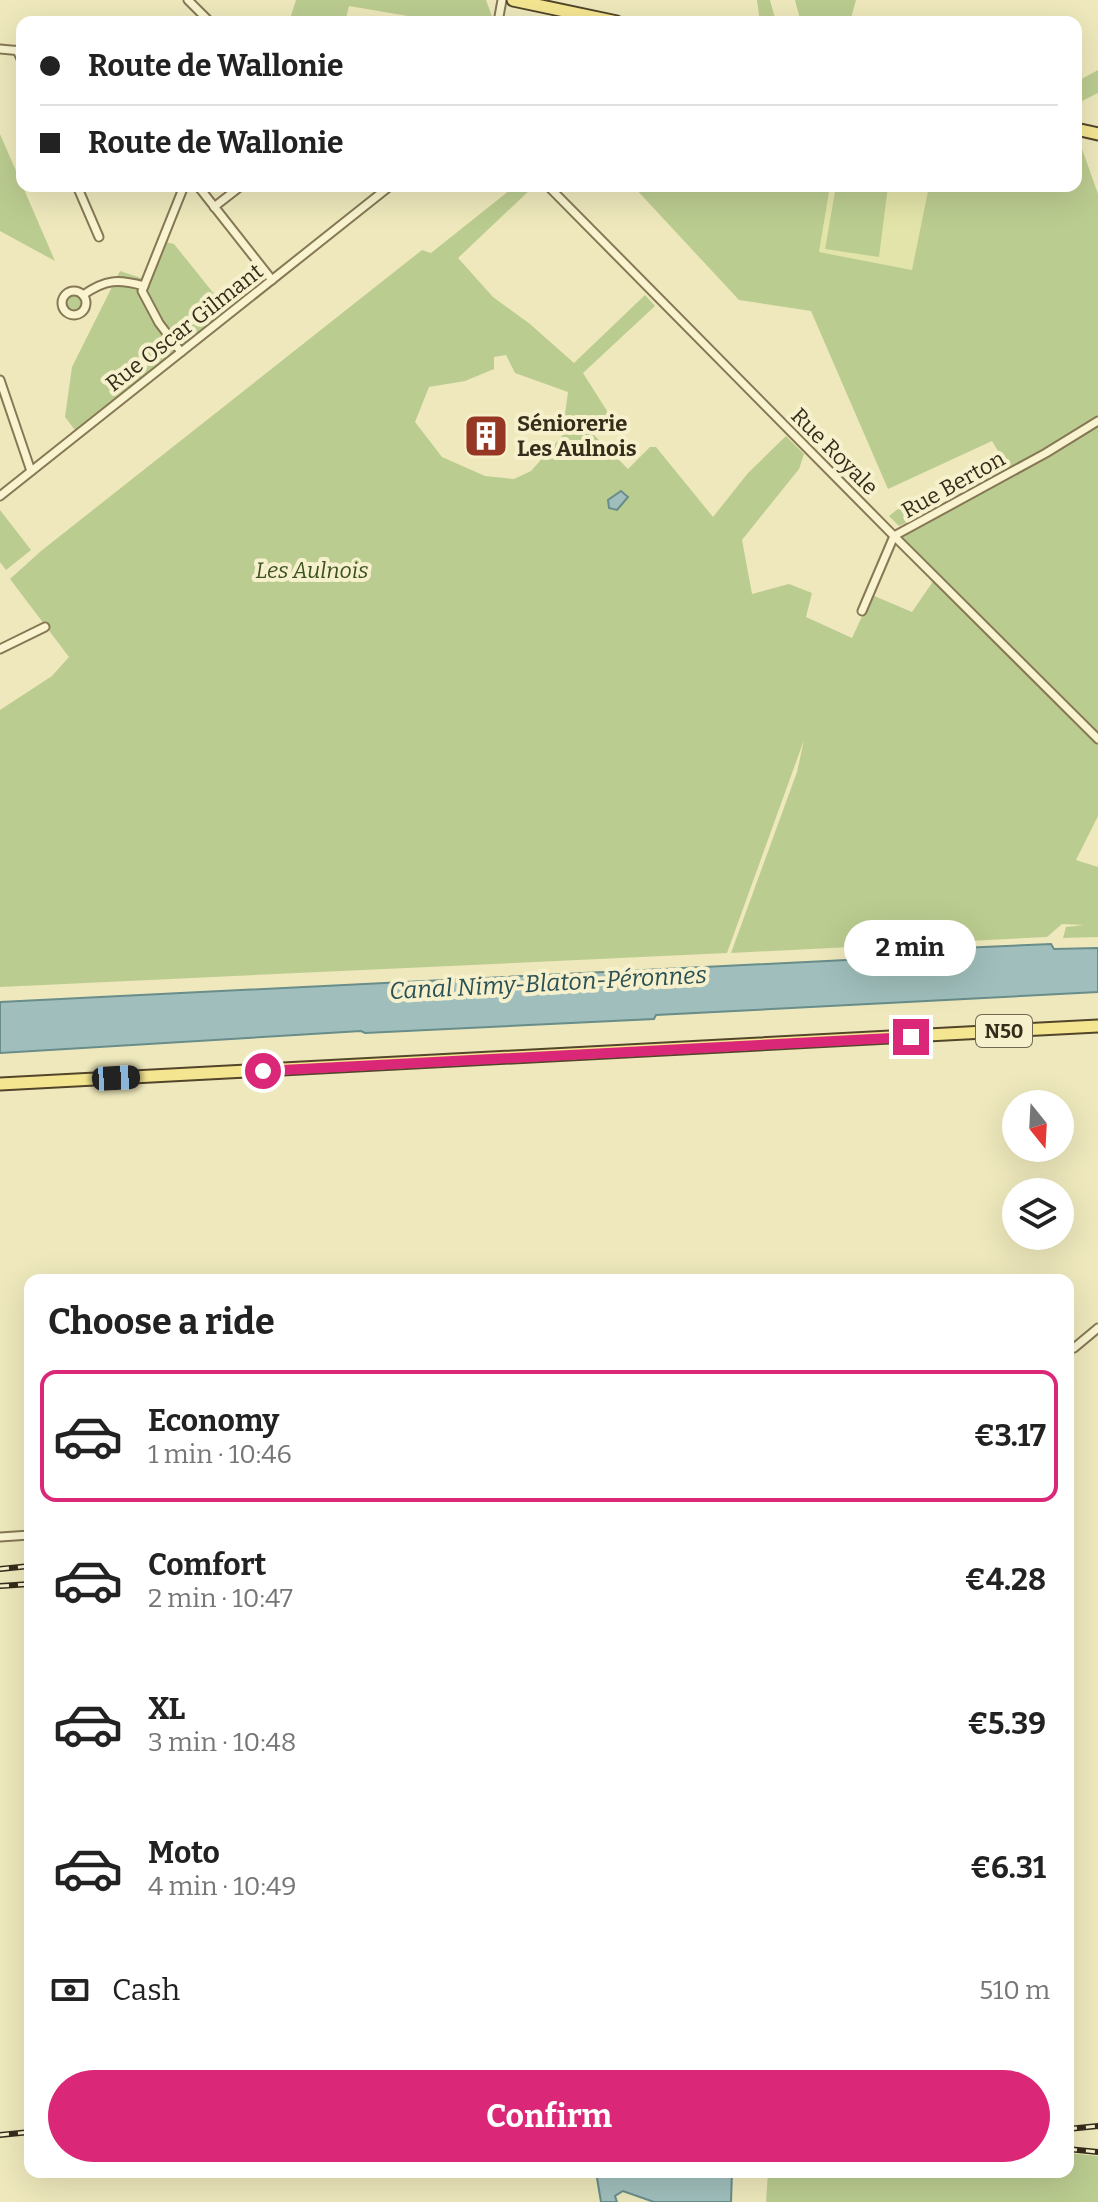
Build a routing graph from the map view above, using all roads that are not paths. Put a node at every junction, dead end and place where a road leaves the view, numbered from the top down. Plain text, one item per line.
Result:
1 (188, 0) edge
2 (513, 0) edge
3 (204, 16) edge
4 (589, 16) edge
5 (80, 192) edge
6 (182, 192) edge
7 (203, 192) edge
8 (233, 192) edge
9 (382, 192) edge
10 (554, 192) edge
11 (214, 207) junction
12 (99, 237) dead end
13 (272, 280) junction
14 (145, 283) junction
15 (83, 295) dead end
16 (181, 352) junction
17 (0, 380) edge
18 (1098, 421) edge
19 (31, 471) junction
20 (0, 496) edge
21 (894, 536) junction
22 (862, 611) dead end
23 (45, 627) dead end
24 (0, 649) edge
25 (1098, 739) edge
26 (1098, 1026) edge
27 (0, 1084) edge
28 (1098, 1328) edge
29 (1074, 1348) dead end
30 (24, 1535) edge
31 (0, 1537) edge

1 - 3 street
2 - 4 main road
5 - 12 street
6 - 14 street
7 - 11 street
8 - 11 street
9 - 13 street, Rue Oscar Gilmant
10 - 21 street, Rue Royale
11 - 13 street
13 - 16 street, Rue Oscar Gilmant
14 - 15 street
14 - 16 street
16 - 19 street, Rue Oscar Gilmant
17 - 19 street
18 - 21 street, Rue Berton
19 - 20 street, Rue Oscar Gilmant
21 - 22 street, Rue Berton
21 - 25 street, Rue Royale
23 - 24 street
26 - 27 main road, N50
28 - 29 street
30 - 31 street

